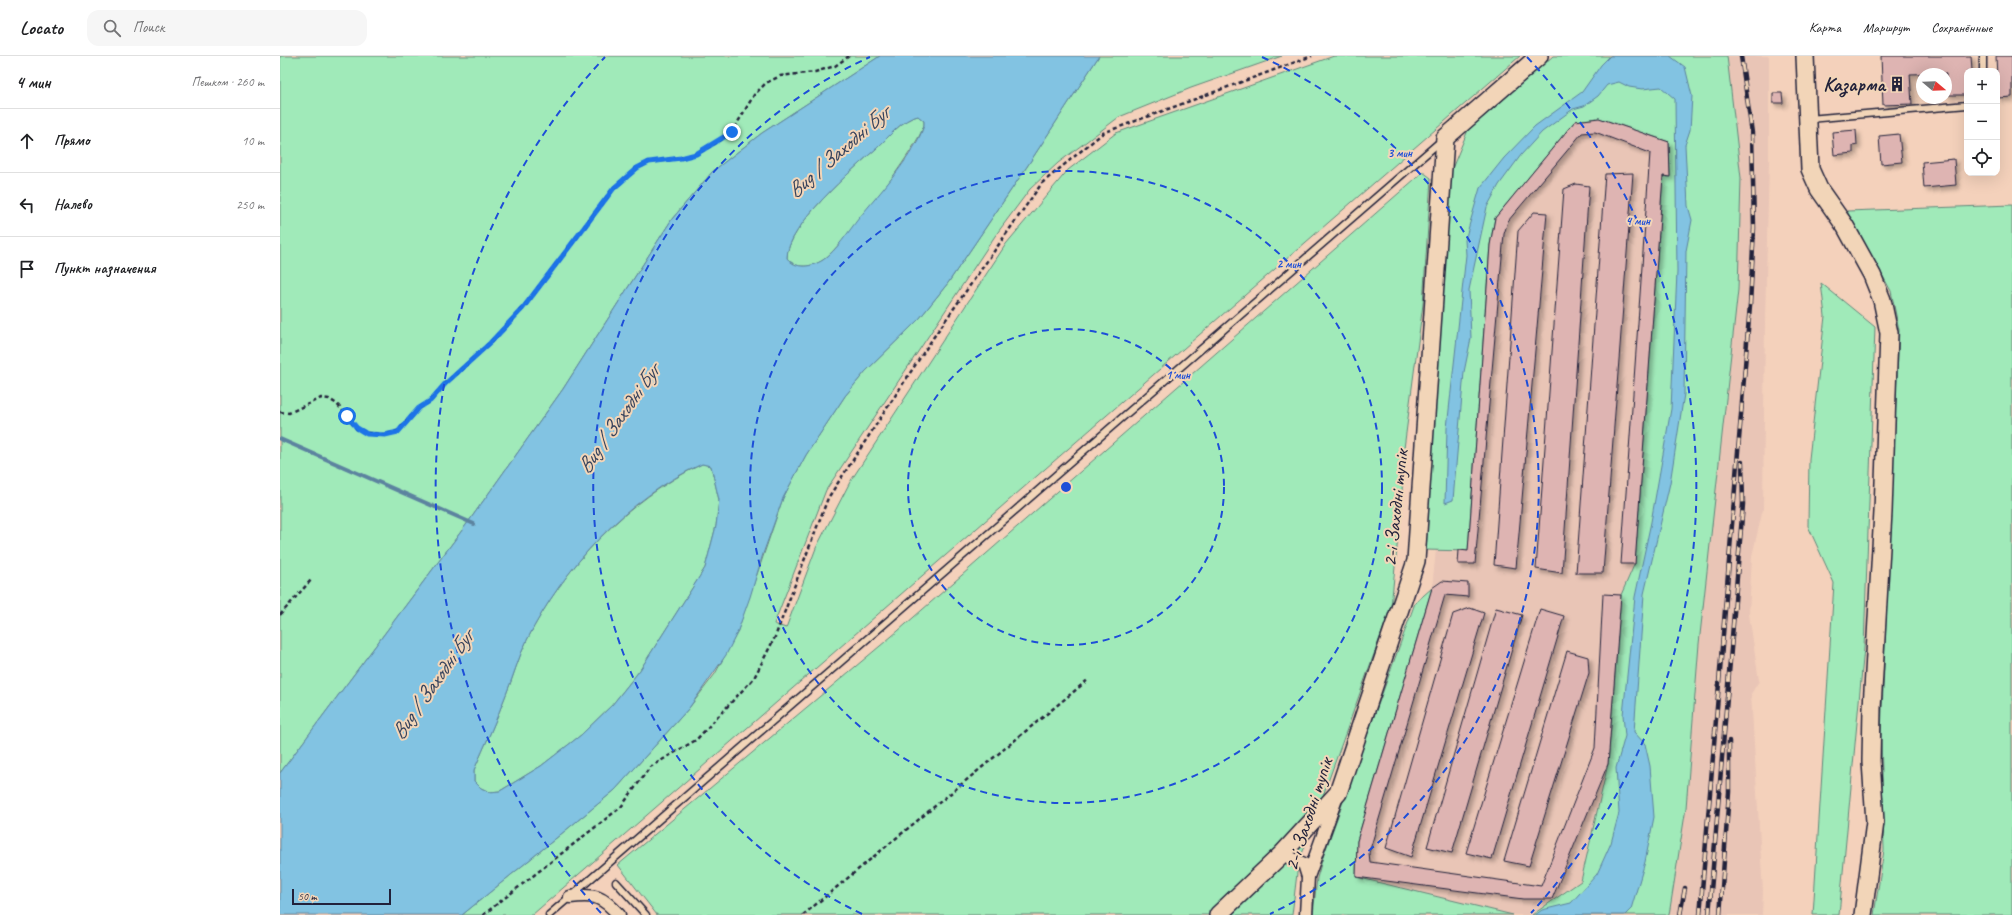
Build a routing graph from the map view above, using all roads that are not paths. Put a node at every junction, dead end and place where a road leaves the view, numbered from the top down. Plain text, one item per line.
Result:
1 (1539, 56) edge
2 (1804, 56) edge
3 (1983, 56) edge
4 (1983, 68) edge
5 (1964, 105) edge
6 (1806, 119) junction
7 (1445, 138) junction
8 (1338, 793) junction
9 (1282, 854) junction
10 (1308, 877) junction
11 (616, 882) dead end
12 (570, 897) junction
13 (549, 915) edge
14 (619, 915) edge
15 (646, 915) edge
16 (1218, 915) edge
17 (1306, 915) edge
18 (1863, 915) edge

1 - 7 main road
2 - 6 main road
3 - 4 lane
5 - 6 lane
6 - 18 main road
7 - 8 main road, 2-і Заходні тупік
7 - 12 lane
8 - 9 main road
8 - 10 street, 2-і Заходні тупік
9 - 10 street
9 - 16 main road
10 - 17 street, 2-і Заходні тупік
11 - 15 lane
12 - 13 lane
12 - 14 street

